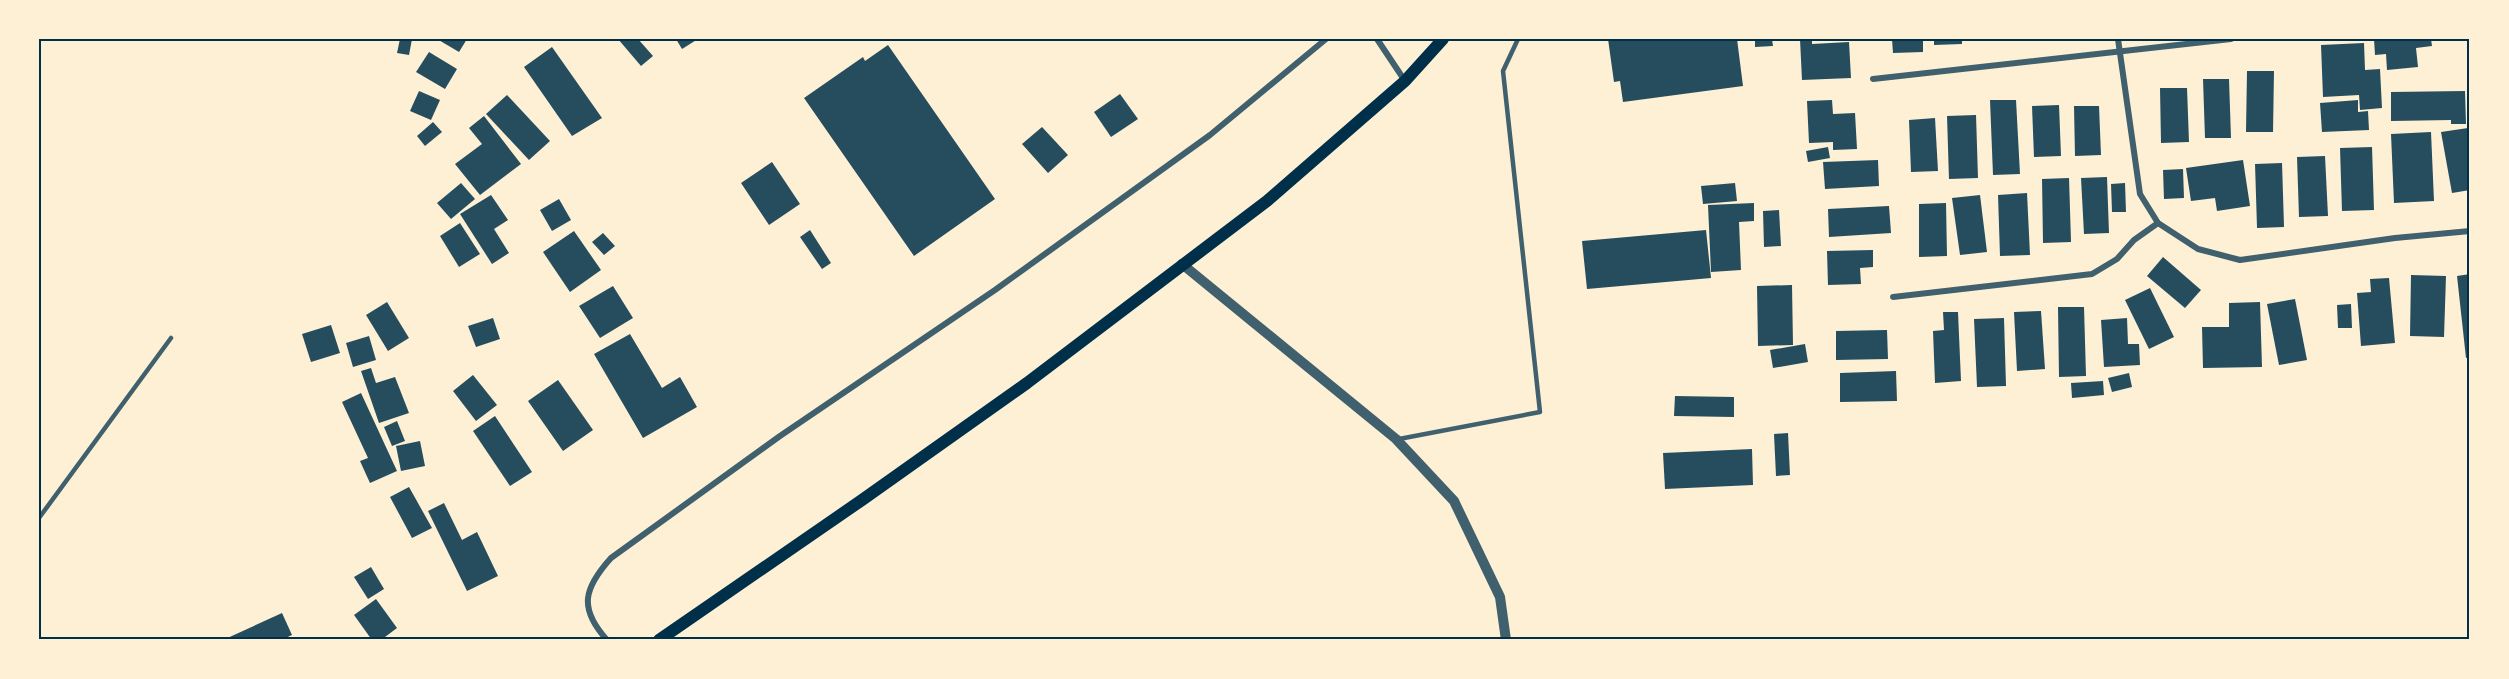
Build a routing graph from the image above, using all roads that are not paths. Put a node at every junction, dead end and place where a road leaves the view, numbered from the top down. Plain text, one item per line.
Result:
1 (1326, 39) edge
2 (1377, 39) edge
3 (1443, 39) edge
4 (1518, 39) edge
5 (2118, 39) edge
6 (2231, 39) edge
7 (2120, 52) junction
8 (1872, 79) dead end
9 (1405, 81) junction
10 (2158, 223) junction
11 (2470, 231) edge
12 (1182, 264) junction
13 (1893, 297) dead end
14 (171, 338) dead end
15 (1396, 439) junction
16 (39, 518) edge
17 (607, 640) edge
18 (659, 640) edge
19 (1506, 640) edge

1 - 17 street
2 - 9 street
3 - 9 main road
4 - 15 lane
5 - 7 street
6 - 7 street
7 - 8 street
7 - 10 street
9 - 12 main road
10 - 11 street
10 - 13 street
12 - 15 street
12 - 18 main road
14 - 16 lane
15 - 19 street

